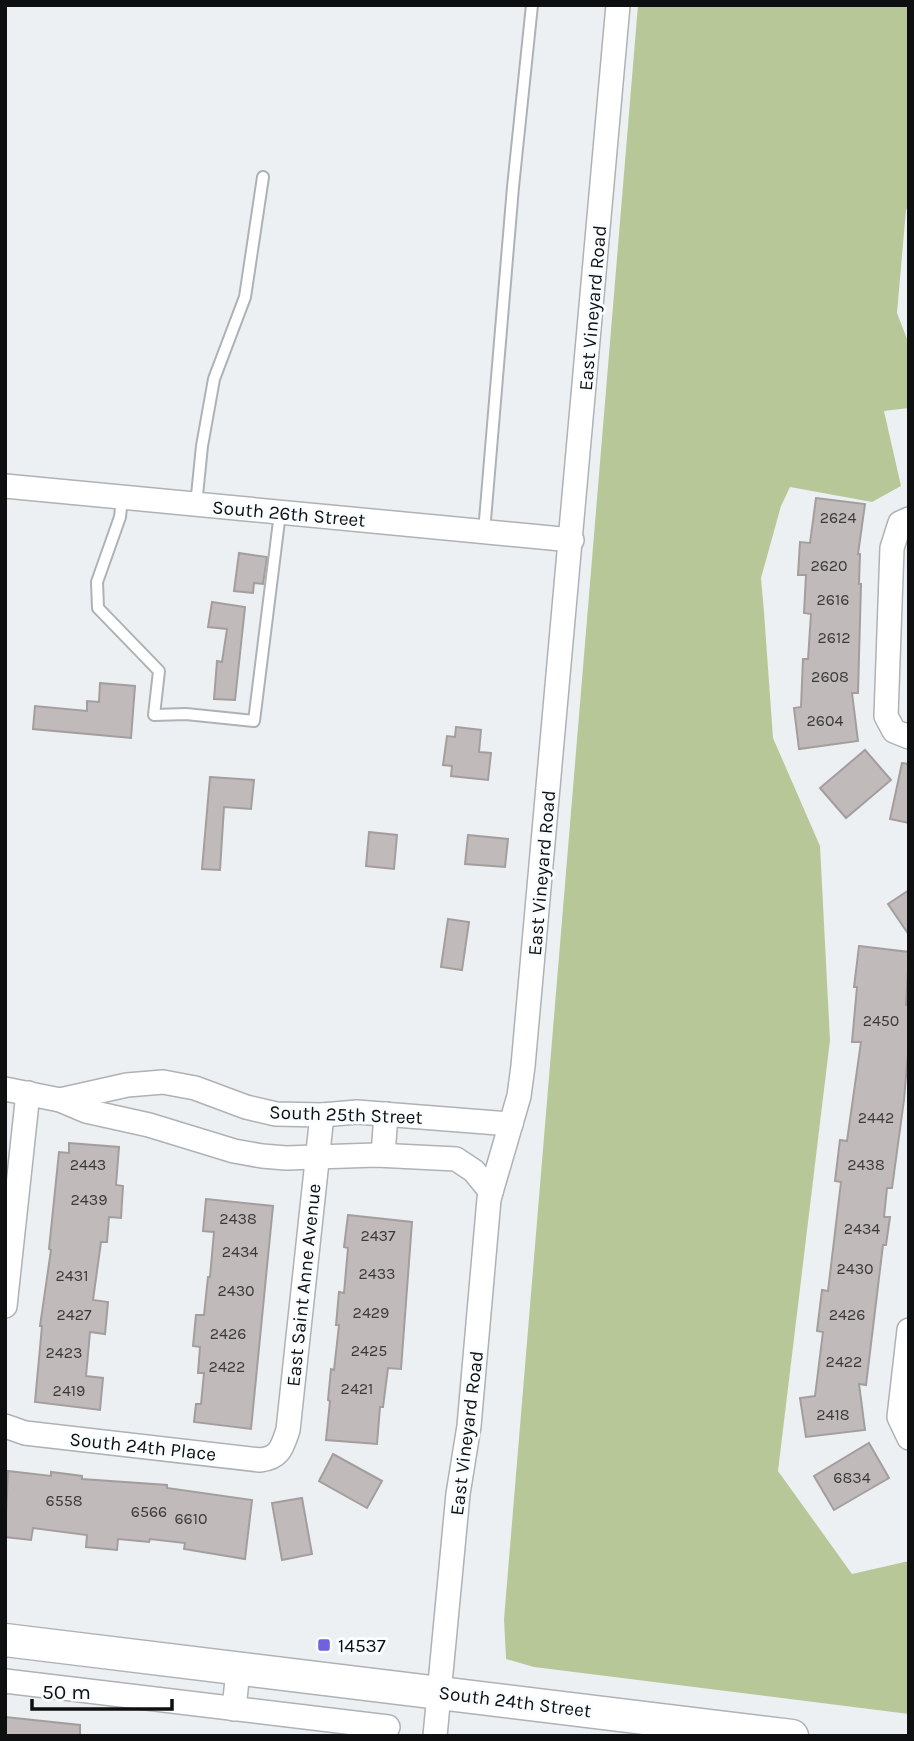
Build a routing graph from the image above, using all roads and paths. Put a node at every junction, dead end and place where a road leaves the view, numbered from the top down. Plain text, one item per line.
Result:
1 (532, 5) edge
2 (618, 5) edge
3 (263, 177) dead end
4 (5, 486) edge
5 (122, 498) junction
6 (196, 505) junction
7 (280, 513) junction
8 (904, 521) edge
9 (484, 532) junction
10 (572, 540) junction
11 (902, 734) edge
12 (16, 1091) edge
13 (60, 1100) junction
14 (386, 1114) junction
15 (322, 1115) junction
16 (511, 1124) junction
17 (383, 1155) junction
18 (317, 1156) junction
19 (491, 1192) junction
20 (5, 1306) edge
21 (909, 1330) edge
22 (5, 1426) edge
23 (908, 1437) edge
24 (280, 1453) joint
25 (5, 1640) edge
26 (238, 1670) junction
27 (5, 1681) edge
28 (439, 1692) junction
29 (233, 1709) junction
30 (388, 1727) dead end
31 (731, 1732) edge
32 (435, 1736) edge
33 (792, 1736) edge

1 - 9 lane
2 - 10 street, East Vineyard Road
3 - 6 lane
4 - 5 street, South 26th Street
5 - 6 street, South 26th Street
5 - 7 lane
6 - 7 street, South 26th Street
7 - 9 street, South 26th Street
8 - 11 street
9 - 10 street, South 26th Street
10 - 16 street, East Vineyard Road
12 - 13 street, South 25th Street
12 - 20 street
13 - 15 street, South 25th Street
13 - 18 street, South 25th Street
14 - 15 street, South 25th Street
14 - 16 street, South 25th Street
14 - 17 street
15 - 18 street, East Saint Anne Avenue
16 - 19 street, East Vineyard Road
17 - 18 street, South 25th Street
17 - 19 street, South 25th Street
18 - 24 street, East Saint Anne Avenue
19 - 28 street, East Vineyard Road
21 - 23 street
22 - 24 street, South 24th Place
25 - 26 main road, South 24th Street
26 - 28 main road, South 24th Street
26 - 29 street
27 - 29 street
28 - 31 main road, South 24th Street
28 - 32 street, East Vineyard Road
29 - 30 street
31 - 33 main road, South 24th Street

